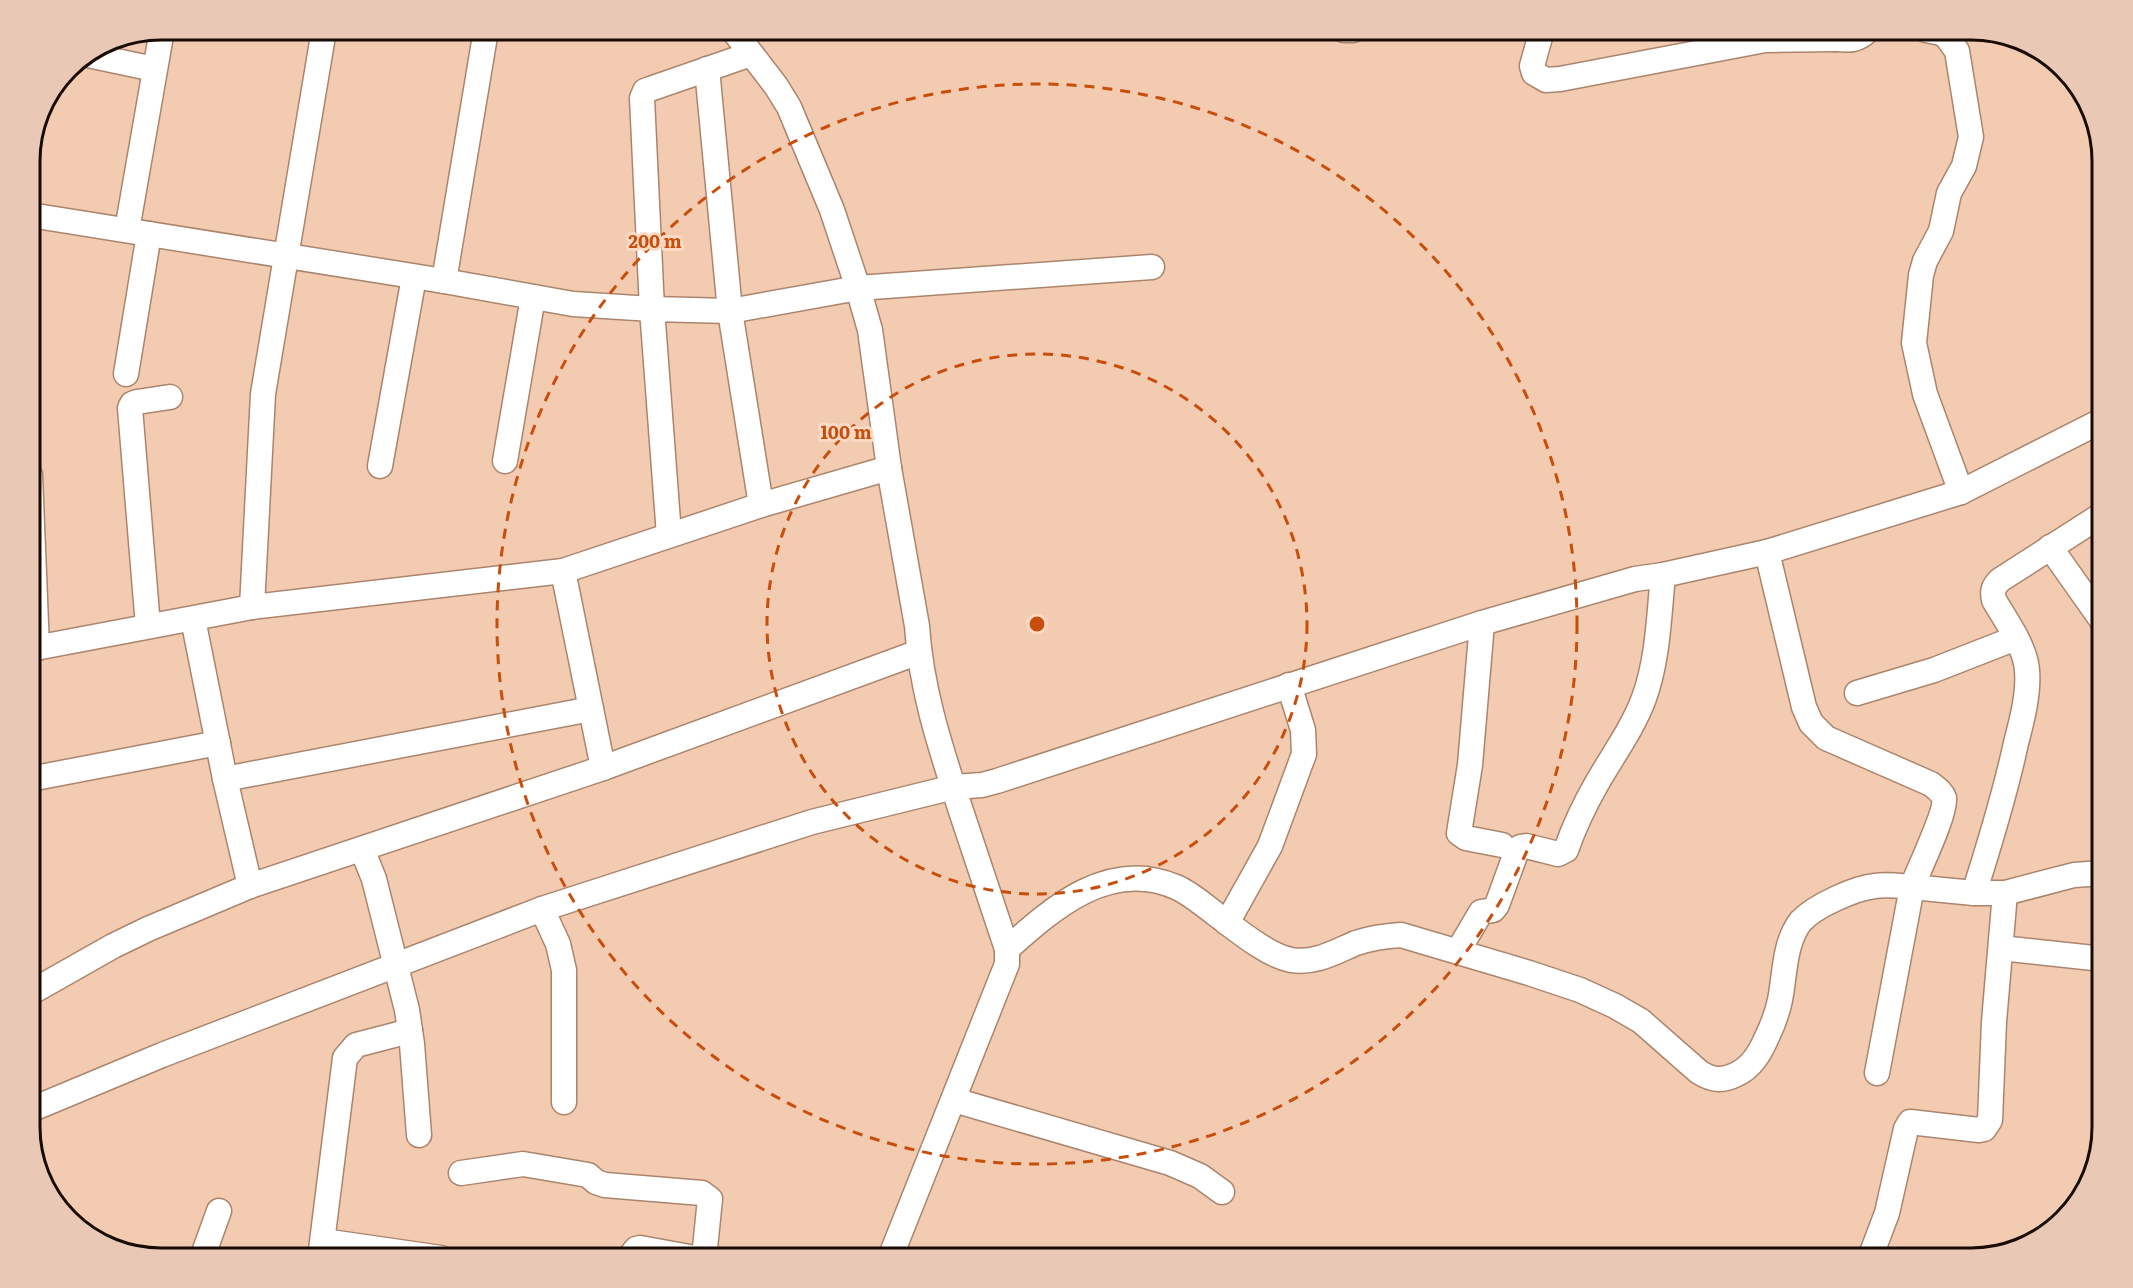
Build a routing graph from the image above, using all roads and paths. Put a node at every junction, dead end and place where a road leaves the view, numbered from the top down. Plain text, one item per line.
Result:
1 (1539, 40) edge
2 (1764, 40) edge
3 (1949, 40) edge
4 (160, 41) edge
5 (322, 41) edge
6 (484, 41) edge
7 (741, 41) edge
8 (752, 54) junction
9 (100, 58) edge
10 (154, 69) junction
11 (707, 69) junction
12 (41, 217) edge
13 (138, 232) junction
14 (287, 256) junction
15 (1152, 267) dead end
16 (414, 277) junction
17 (444, 281) junction
18 (858, 288) junction
19 (533, 297) junction
20 (652, 309) junction
21 (730, 311) junction
22 (126, 374) dead end
23 (170, 397) dead end
24 (2092, 428) edge
25 (505, 461) dead end
26 (380, 466) dead end
27 (889, 468) junction
28 (1960, 492) junction
29 (761, 504) junction
30 (2092, 521) edge
31 (669, 536) junction
32 (2049, 547) junction
33 (1767, 552) junction
34 (563, 571) junction
35 (1663, 575) junction
36 (252, 607) junction
37 (2092, 607) edge
38 (193, 619) junction
39 (1482, 623) junction
40 (148, 626) junction
41 (2016, 638) junction
42 (41, 648) edge
43 (919, 652) junction
44 (1289, 685) junction
45 (1857, 693) dead end
46 (591, 709) junction
47 (218, 743) junction
48 (603, 768) junction
49 (41, 777) edge
50 (225, 779) junction
51 (954, 787) junction
52 (1502, 845) dead end
53 (362, 849) junction
54 (2092, 874) edge
55 (250, 886) junction
56 (1912, 887) junction
57 (1974, 893) junction
58 (2005, 893) junction
59 (542, 909) junction
60 (1227, 923) junction
61 (2001, 948) junction
62 (1007, 949) junction
63 (1458, 951) junction
64 (2092, 958) edge
65 (394, 967) junction
66 (41, 987) edge
67 (410, 1031) junction
68 (1877, 1073) dead end
69 (954, 1100) junction
70 (564, 1102) dead end
71 (41, 1105) edge
72 (419, 1135) dead end
73 (460, 1173) dead end
74 (1222, 1192) dead end
75 (219, 1211) dead end
76 (206, 1248) edge
77 (322, 1248) edge
78 (705, 1248) edge
79 (899, 1248) edge
80 (1874, 1248) edge

1 - 2 street
3 - 28 street
4 - 10 street
5 - 14 street
6 - 17 street
7 - 8 street
8 - 11 street
8 - 18 street
9 - 10 street
10 - 13 street
11 - 20 street
11 - 21 street
12 - 13 street
13 - 14 street
13 - 22 street
14 - 16 street
14 - 36 street
15 - 18 street
16 - 17 street
16 - 26 street
17 - 19 street
18 - 21 street
18 - 27 street
19 - 20 street
19 - 25 street
20 - 21 street
20 - 31 street
21 - 29 street
23 - 40 street
24 - 28 street
27 - 29 street
27 - 43 street
28 - 33 street
29 - 31 street
30 - 32 street
31 - 34 street
32 - 37 street
32 - 41 street
33 - 35 street
33 - 56 street
34 - 36 street
34 - 46 street
35 - 39 street
35 - 63 street
36 - 38 street
38 - 40 street
38 - 47 street
39 - 44 street
39 - 52 street
40 - 42 street
41 - 45 street
41 - 57 street
43 - 48 street
43 - 51 street
44 - 51 street
44 - 60 street
46 - 48 street
46 - 50 street
47 - 49 street
47 - 50 street
48 - 53 street
50 - 55 street
51 - 59 street
51 - 62 street
53 - 55 street
53 - 65 street
54 - 58 street
55 - 66 street
56 - 57 street
56 - 63 street
56 - 68 street
57 - 58 street
58 - 61 street
59 - 65 street
59 - 70 street
60 - 62 street
60 - 63 street
61 - 64 street
61 - 80 street
62 - 69 street
65 - 67 street
65 - 71 street
67 - 72 street
67 - 77 street
69 - 74 street
69 - 79 street
73 - 78 street
75 - 76 street

